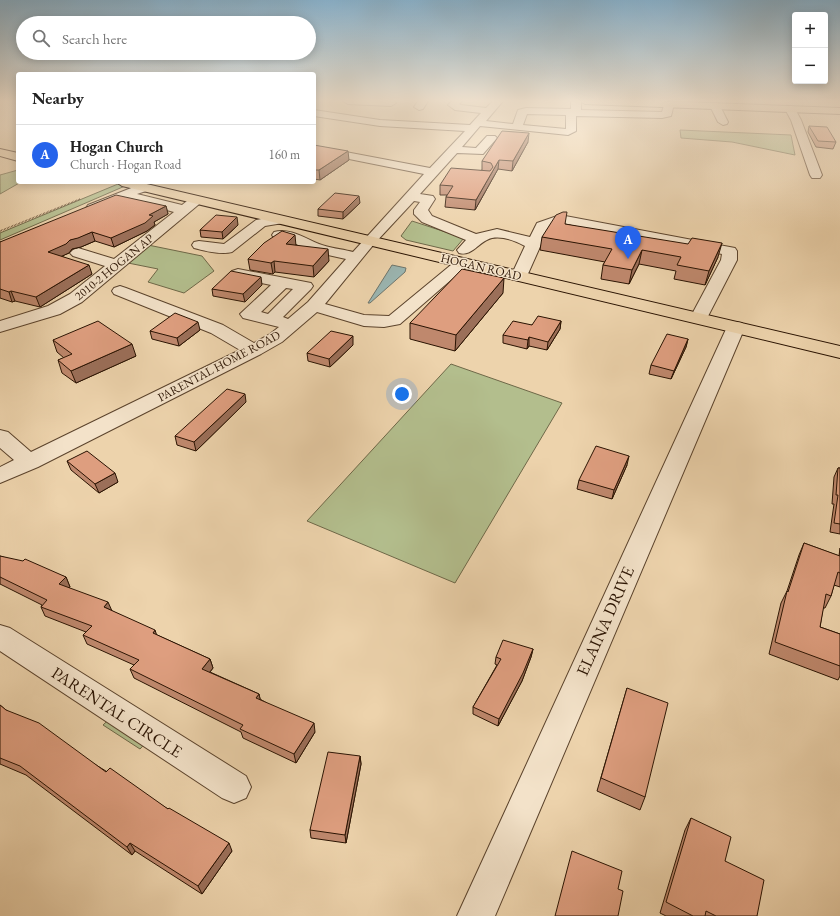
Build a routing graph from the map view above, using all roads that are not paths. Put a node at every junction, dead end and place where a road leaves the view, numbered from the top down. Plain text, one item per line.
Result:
1 (459, 144) edge
2 (486, 144) edge
3 (805, 144) edge
4 (316, 149) edge
5 (454, 149) junction
6 (0, 152) edge
7 (479, 152) junction
8 (16, 156) edge
9 (471, 163) dead end
10 (434, 170) junction
11 (450, 171) edge
12 (816, 175) dead end
13 (144, 187) joint
14 (123, 189) edge
15 (410, 196) junction
16 (197, 200) junction
17 (184, 210) junction
18 (80, 213) edge
19 (278, 220) junction
20 (295, 224) junction
21 (475, 239) junction
22 (369, 241) junction
23 (533, 244) junction
24 (199, 245) dead end
25 (78, 253) dead end
26 (357, 257) junction
27 (458, 262) junction
28 (117, 265) junction
29 (238, 274) edge
30 (518, 276) junction
31 (278, 287) junction
32 (120, 291) dead end
33 (298, 293) junction
34 (320, 300) junction
35 (700, 318) junction
36 (271, 320) junction
37 (4, 322) edge
38 (293, 325) junction
39 (736, 327) junction
40 (255, 350) junction
41 (840, 352) edge
42 (0, 437) edge
43 (30, 462) junction
44 (0, 476) edge
45 (0, 636) edge
46 (234, 787) dead end
47 (476, 916) edge

1 - 5 street, PARENTAL HOME ROAD
2 - 7 street
3 - 12 street
4 - 10 street
5 - 7 street
5 - 10 street, PARENTAL HOME ROAD
6 - 8 main road
7 - 9 street
10 - 11 street
10 - 15 street, PARENTAL HOME ROAD
13 - 14 street
13 - 16 main road, HOGAN ROAD
14 - 17 street
14 - 18 street
15 - 21 street
15 - 22 street, PARENTAL HOME ROAD
16 - 17 street, 2010-2 HOGAN AP
16 - 19 main road, HOGAN ROAD
17 - 28 street, 2010-2 HOGAN AP
19 - 20 main road, HOGAN ROAD
19 - 24 street
20 - 22 main road, HOGAN ROAD
20 - 26 street
21 - 23 street
21 - 27 street
22 - 26 street, PARENTAL HOME ROAD
22 - 27 main road, HOGAN ROAD
23 - 30 street
23 - 35 street
25 - 28 street
26 - 34 street, PARENTAL HOME ROAD
27 - 30 main road, HOGAN ROAD
27 - 34 street
28 - 37 street, 2010-2 HOGAN AP
29 - 31 street
30 - 35 main road, HOGAN ROAD
31 - 33 street
31 - 36 street
32 - 40 street
33 - 34 street
33 - 36 street
34 - 38 street, PARENTAL HOME ROAD
35 - 39 main road, HOGAN ROAD
36 - 38 street
38 - 40 street, PARENTAL HOME ROAD
39 - 41 main road, HOGAN ROAD
39 - 47 street, ELAINA DRIVE
40 - 43 street, PARENTAL HOME ROAD
42 - 43 street
43 - 44 street, PARENTAL HOME ROAD
45 - 46 street, PARENTAL CIRCLE

